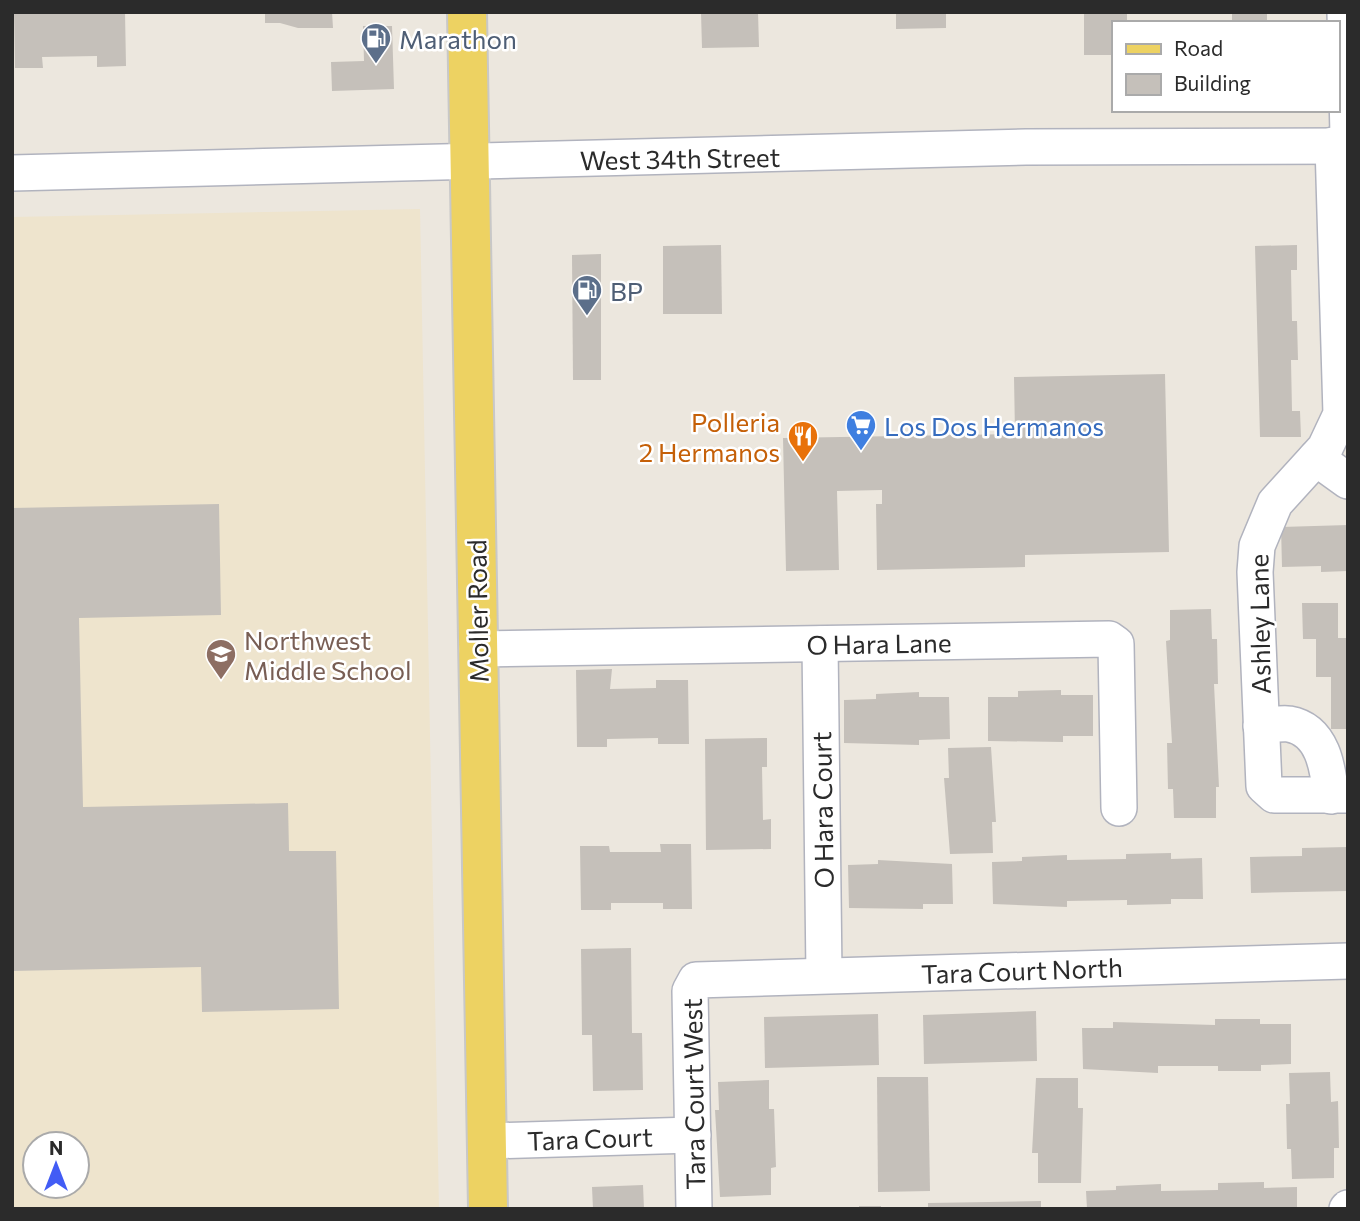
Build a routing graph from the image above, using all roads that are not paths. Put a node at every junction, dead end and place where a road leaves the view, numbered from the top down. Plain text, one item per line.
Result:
1 (467, 12) edge
2 (1345, 12) edge
3 (1347, 57) edge
4 (1343, 142) edge
5 (470, 163) junction
6 (12, 173) edge
7 (1343, 272) edge
8 (1316, 458) junction
9 (1348, 481) edge
10 (820, 644) junction
11 (477, 649) junction
12 (1261, 726) junction
13 (1339, 795) edge
14 (1119, 808) dead end
15 (1348, 961) edge
16 (824, 975) junction
17 (696, 980) joint
18 (693, 1135) junction
19 (487, 1141) junction
20 (488, 1209) edge
21 (694, 1209) edge

1 - 5 main road, Moller Road
2 - 3 street, Ashley Lane
3 - 4 street, Ashley Lane
4 - 5 street, West 34th Street
4 - 7 street, Ashley Lane
5 - 6 street, West 34th Street
5 - 11 main road, Moller Road
7 - 8 street, Ashley Lane
8 - 9 street
8 - 12 street, Ashley Lane
10 - 11 street, O Hara Lane
10 - 14 street, O Hara Lane
10 - 16 street, O Hara Court
11 - 19 main road, Moller Road
12 - 13 street, Ashley Lane
12 - 13 street, Ashley Lane
15 - 16 street, Tara Court North
16 - 17 street, Tara Court North
17 - 18 street, Tara Court West
18 - 19 street, Tara Court
18 - 21 street, Tara Court West
19 - 20 main road, Moller Road

